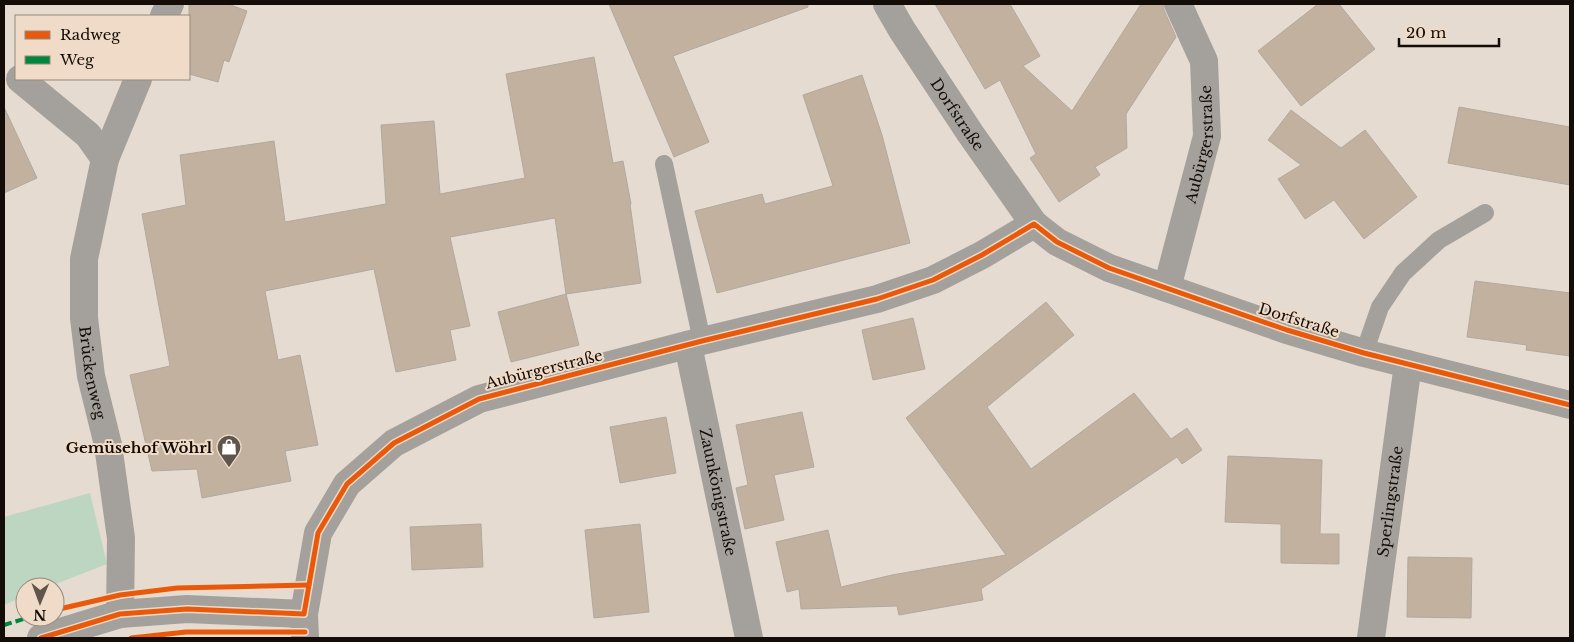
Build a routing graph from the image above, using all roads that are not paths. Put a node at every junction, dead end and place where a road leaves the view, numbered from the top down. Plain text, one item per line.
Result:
1 (888, 4) edge
2 (1178, 4) edge
3 (4, 63) edge
4 (15, 75) edge
5 (21, 80) edge
6 (138, 80) edge
7 (105, 160) junction
8 (664, 164) dead end
9 (1485, 213) dead end
10 (1034, 224) junction
11 (1167, 288) junction
12 (695, 343) junction
13 (1364, 353) junction
14 (1408, 364) junction
15 (1570, 405) edge
16 (120, 614) junction
17 (304, 626) edge
18 (41, 638) edge
19 (749, 638) edge
20 (1371, 638) edge

1 - 10 street, Dorfstraße
2 - 11 street, Aubürgerstraße
3 - 4 street
5 - 7 street
6 - 7 street, Brückenweg
7 - 16 street, Brückenweg
8 - 12 lane
9 - 13 lane
10 - 11 street, Dorfstraße
10 - 12 street, Aubürgerstraße
11 - 13 street, Dorfstraße
12 - 17 street, Aubürgerstraße
12 - 19 street, Zaunkönigstraße
13 - 14 street, Dorfstraße
14 - 15 street, Dorfstraße
14 - 20 street, Sperlingstraße
16 - 17 street, Aubürgerstraße
16 - 18 street, Aubürgerstraße

